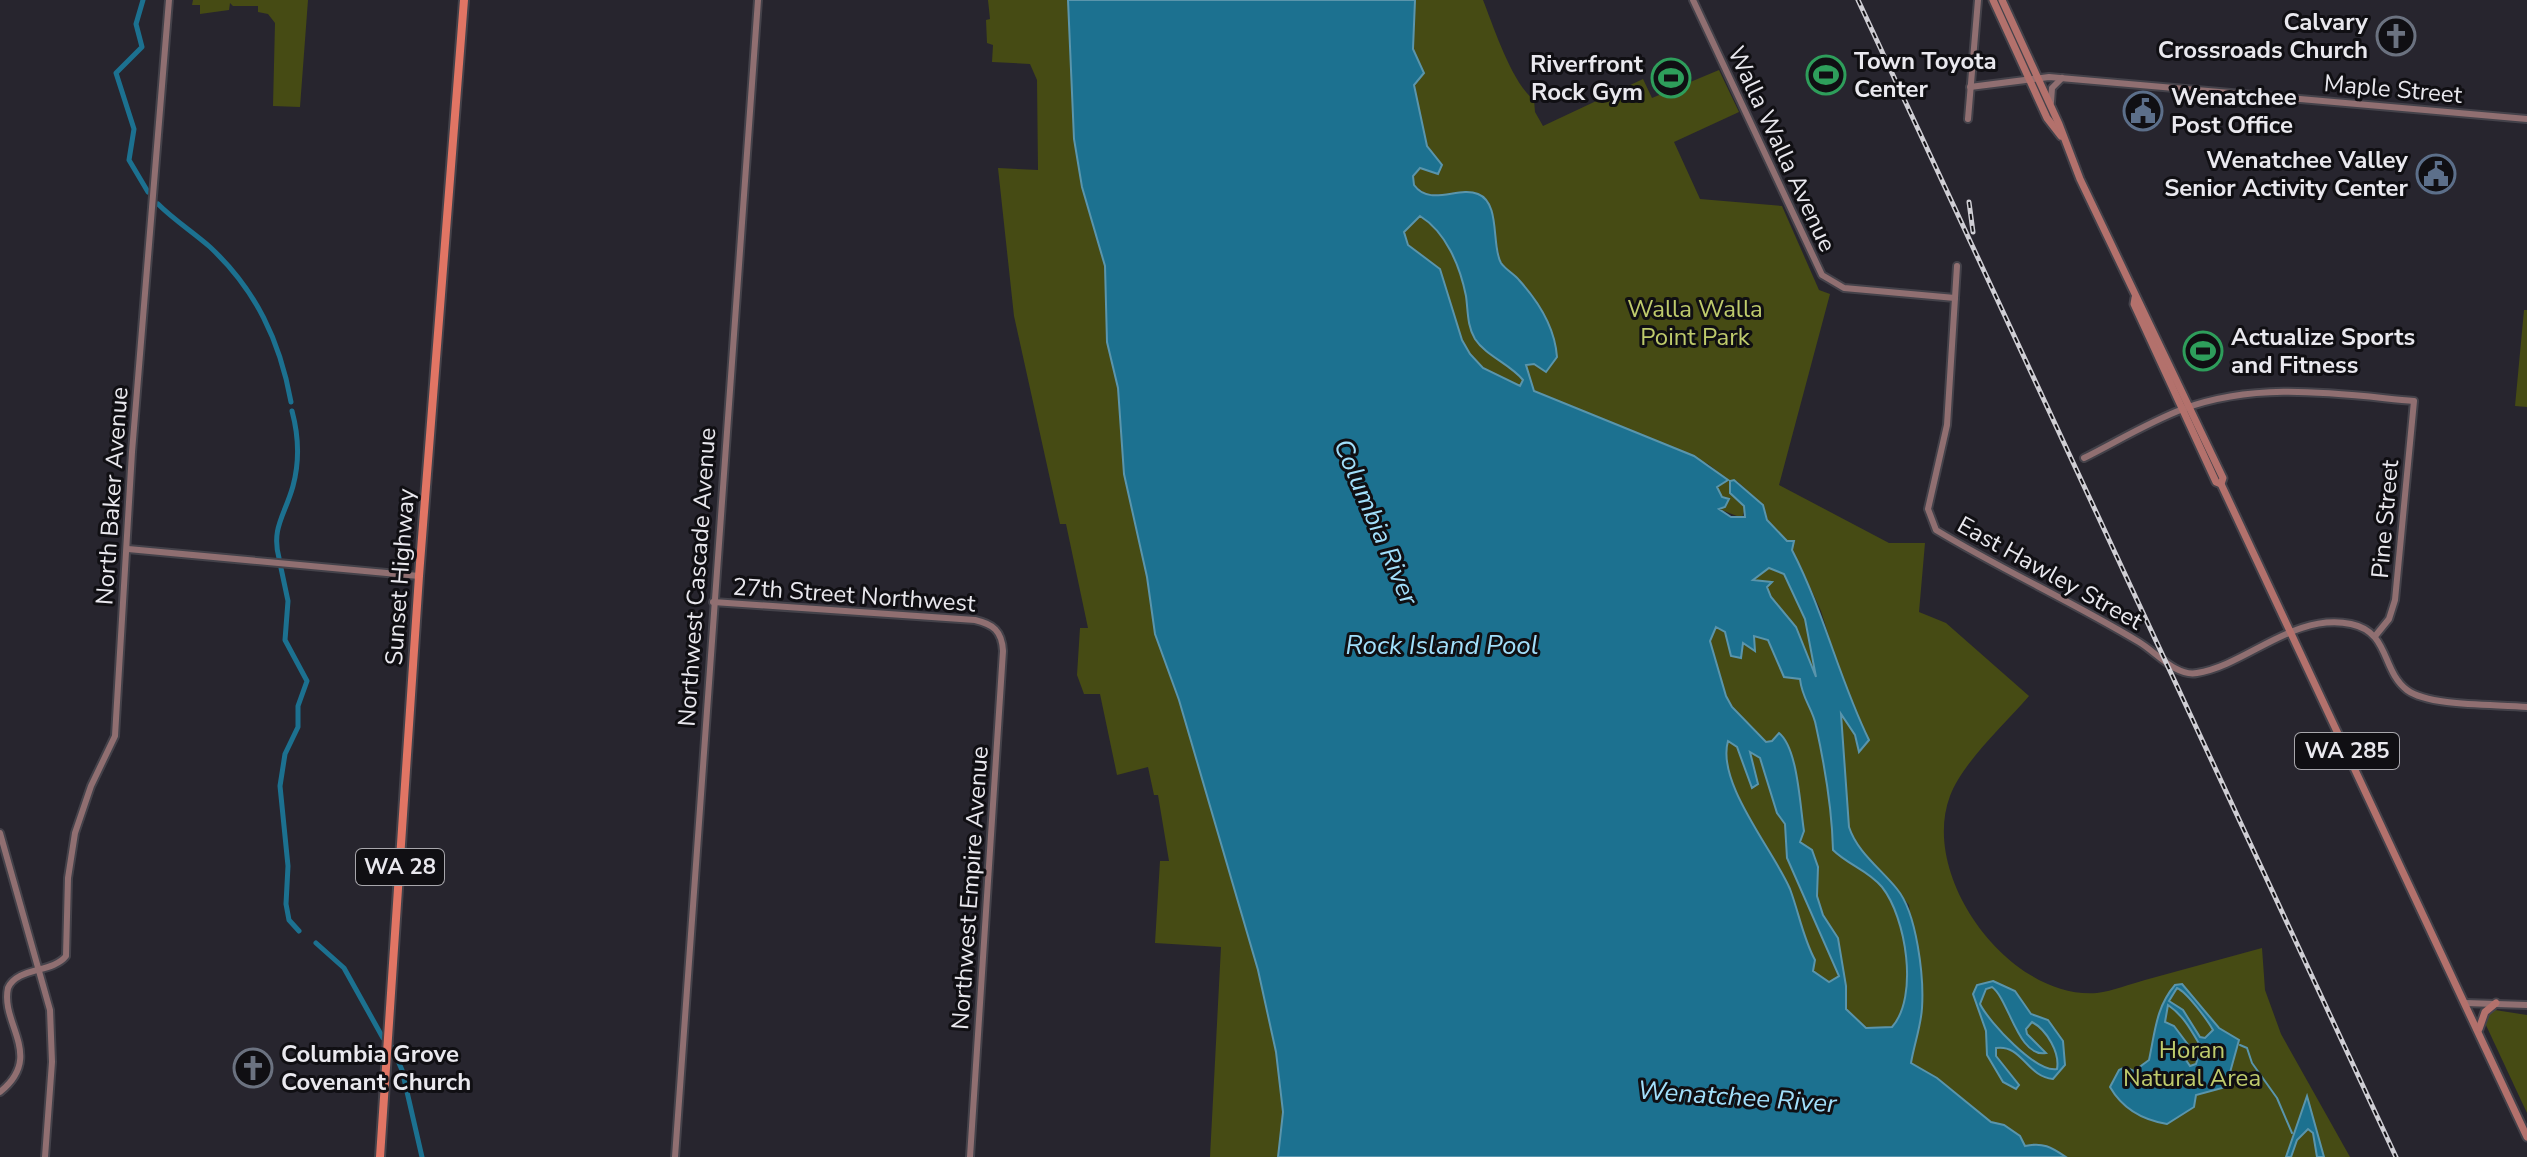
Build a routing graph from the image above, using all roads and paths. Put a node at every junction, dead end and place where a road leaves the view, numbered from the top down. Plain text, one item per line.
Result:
1 (169, 0) edge
2 (464, 0) edge
3 (758, 0) edge
4 (1693, 0) edge
5 (1978, 0) edge
6 (1993, 0) edge
7 (2002, 0) edge
8 (2034, 78) junction
9 (2062, 78) junction
10 (1970, 87) junction
11 (2051, 106) junction
12 (1968, 119) dead end
13 (2527, 119) edge
14 (2062, 138) junction
15 (1957, 266) dead end
16 (1955, 298) junction
17 (2186, 408) junction
18 (2084, 458) dead end
19 (128, 549) junction
20 (419, 576) junction
21 (713, 602) junction
22 (992, 625) joint
23 (2289, 633) junction
24 (2376, 635) junction
25 (2527, 707) edge
26 (0, 833) edge
27 (41, 970) junction
28 (2465, 1003) junction
29 (2496, 1003) junction
30 (2527, 1005) edge
31 (2478, 1031) junction
32 (0, 1092) edge
33 (2527, 1137) edge
34 (45, 1157) edge
35 (380, 1157) edge
36 (675, 1157) edge
37 (970, 1157) edge

1 - 19 street, North Baker Avenue
2 - 20 highway, Sunset Highway / WA 28
3 - 21 street, Northwest Cascade Avenue
4 - 16 street, Walla Walla Avenue
5 - 10 street
6 - 8 main road, WA 285
7 - 8 main road, WA 285
8 - 9 street, Maple Street
8 - 10 street, Maple Street
8 - 11 main road, WA 285
8 - 14 main road, WA 285
9 - 11 street
9 - 13 street, Maple Street
10 - 12 street
11 - 14 main road, WA 285
14 - 17 main road, WA 285
15 - 16 street
16 - 23 street, East Hawley Street
17 - 18 street
17 - 23 main road, WA 285
17 - 24 street, Pine Street
19 - 20 street
19 - 27 street, North Baker Avenue
20 - 35 highway, Sunset Highway / WA 28
21 - 22 street, 27th Street Northwest
21 - 36 street, Northwest Cascade Avenue
22 - 37 street, Northwest Empire Avenue
23 - 24 street, East Hawley Street
23 - 28 main road, WA 285
24 - 25 street
26 - 27 street
27 - 32 street
27 - 34 street
28 - 29 street
28 - 31 main road, WA 285
29 - 30 street
29 - 31 main road
31 - 33 main road, WA 285

